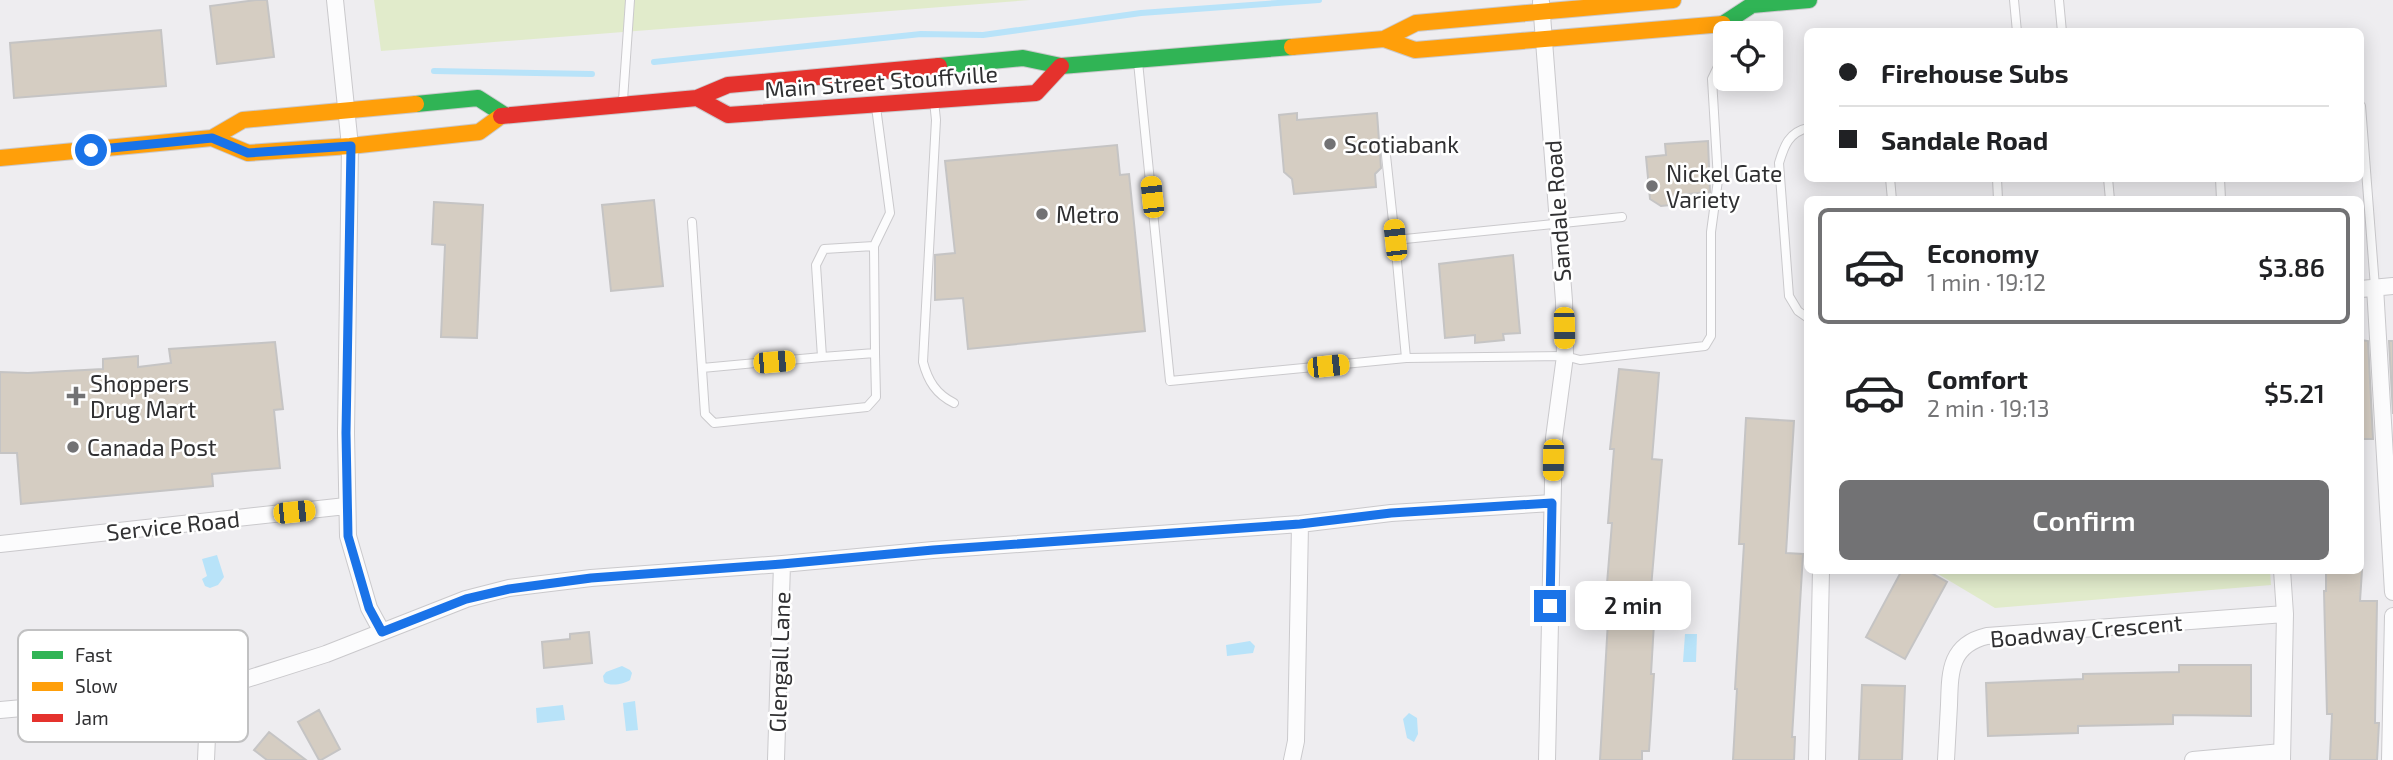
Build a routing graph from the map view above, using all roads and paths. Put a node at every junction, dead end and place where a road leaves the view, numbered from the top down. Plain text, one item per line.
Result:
1 (335, 0) edge
2 (630, 0) edge
3 (1673, 0) edge
4 (1809, 0) edge
5 (2014, 0) edge
6 (2059, 0) edge
7 (1746, 3) edge
8 (1541, 5) edge
9 (1742, 21) edge
10 (2017, 28) edge
11 (2062, 28) edge
12 (1384, 38) junction
13 (1543, 40) junction
14 (1138, 59) junction
15 (1061, 66) junction
16 (1713, 77) edge
17 (697, 98) junction
18 (934, 100) junction
19 (623, 103) junction
20 (876, 104) junction
21 (348, 110) junction
22 (503, 114) junction
23 (1804, 130) edge
24 (212, 138) junction
25 (351, 146) junction
26 (1385, 146) dead end
27 (0, 158) edge
28 (2364, 182) edge
29 (1622, 216) dead end
30 (692, 222) dead end
31 (1557, 224) junction
32 (1395, 240) junction
33 (874, 246) junction
34 (2393, 286) edge
35 (2368, 288) edge
36 (1804, 315) edge
37 (875, 353) junction
38 (1565, 356) junction
39 (822, 357) junction
40 (1406, 358) junction
41 (702, 369) junction
42 (954, 402) dead end
43 (1552, 503) junction
44 (346, 506) junction
45 (1300, 524) junction
46 (0, 544) edge
47 (782, 564) junction
48 (1821, 574) edge
49 (2282, 574) edge
50 (2393, 592) edge
51 (2284, 614) junction
52 (2393, 616) edge
53 (382, 632) junction
54 (248, 679) edge
55 (18, 708) edge
56 (0, 710) edge
57 (207, 742) edge
58 (2282, 756) edge
59 (206, 760) edge
60 (776, 760) edge
61 (1292, 760) edge
62 (1547, 760) edge
63 (1817, 760) edge
64 (1946, 760) edge
65 (2193, 760) edge
66 (2390, 760) edge

1 - 21 street
2 - 19 lane
3 - 8 main road, Main Street Stouffville
4 - 7 main road, Main Street Stouffville
5 - 10 lane
6 - 11 lane
7 - 9 lane
7 - 13 main road, Main Street Stouffville
8 - 12 main road, Main Street Stouffville
8 - 13 street, Sandale Road
12 - 13 main road, Main Street Stouffville
12 - 14 main road, Main Street Stouffville
13 - 31 street, Sandale Road
14 - 15 main road, Main Street Stouffville
14 - 40 lane
15 - 17 main road, Main Street Stouffville
15 - 18 main road, Main Street Stouffville
16 - 38 lane
17 - 19 main road, Main Street Stouffville
17 - 20 main road, Main Street Stouffville
18 - 20 main road, Main Street Stouffville
18 - 42 lane
19 - 22 main road, Main Street Stouffville
20 - 33 lane
21 - 22 main road, Main Street Stouffville
21 - 24 main road, Main Street Stouffville
21 - 25 street
22 - 25 main road, Main Street Stouffville
23 - 36 lane
24 - 25 main road, Main Street Stouffville
24 - 27 main road, Main Street Stouffville
25 - 44 street
26 - 32 lane
28 - 35 lane
29 - 31 lane
30 - 41 lane
31 - 32 lane
31 - 38 street, Sandale Road
32 - 40 lane
33 - 37 lane
33 - 39 lane
34 - 35 street
35 - 50 street
37 - 39 lane
37 - 41 lane
38 - 40 lane
38 - 43 street, Sandale Road
39 - 41 lane
43 - 45 street
43 - 62 street, Sandale Road
44 - 46 street, Service Road
44 - 53 street
45 - 47 street
45 - 61 street
47 - 53 street
47 - 60 street, Glengall Lane
48 - 63 street
49 - 51 street
51 - 58 street
51 - 64 street, Boadway Crescent
52 - 66 street
53 - 54 street
55 - 56 street
57 - 59 street
58 - 65 street

